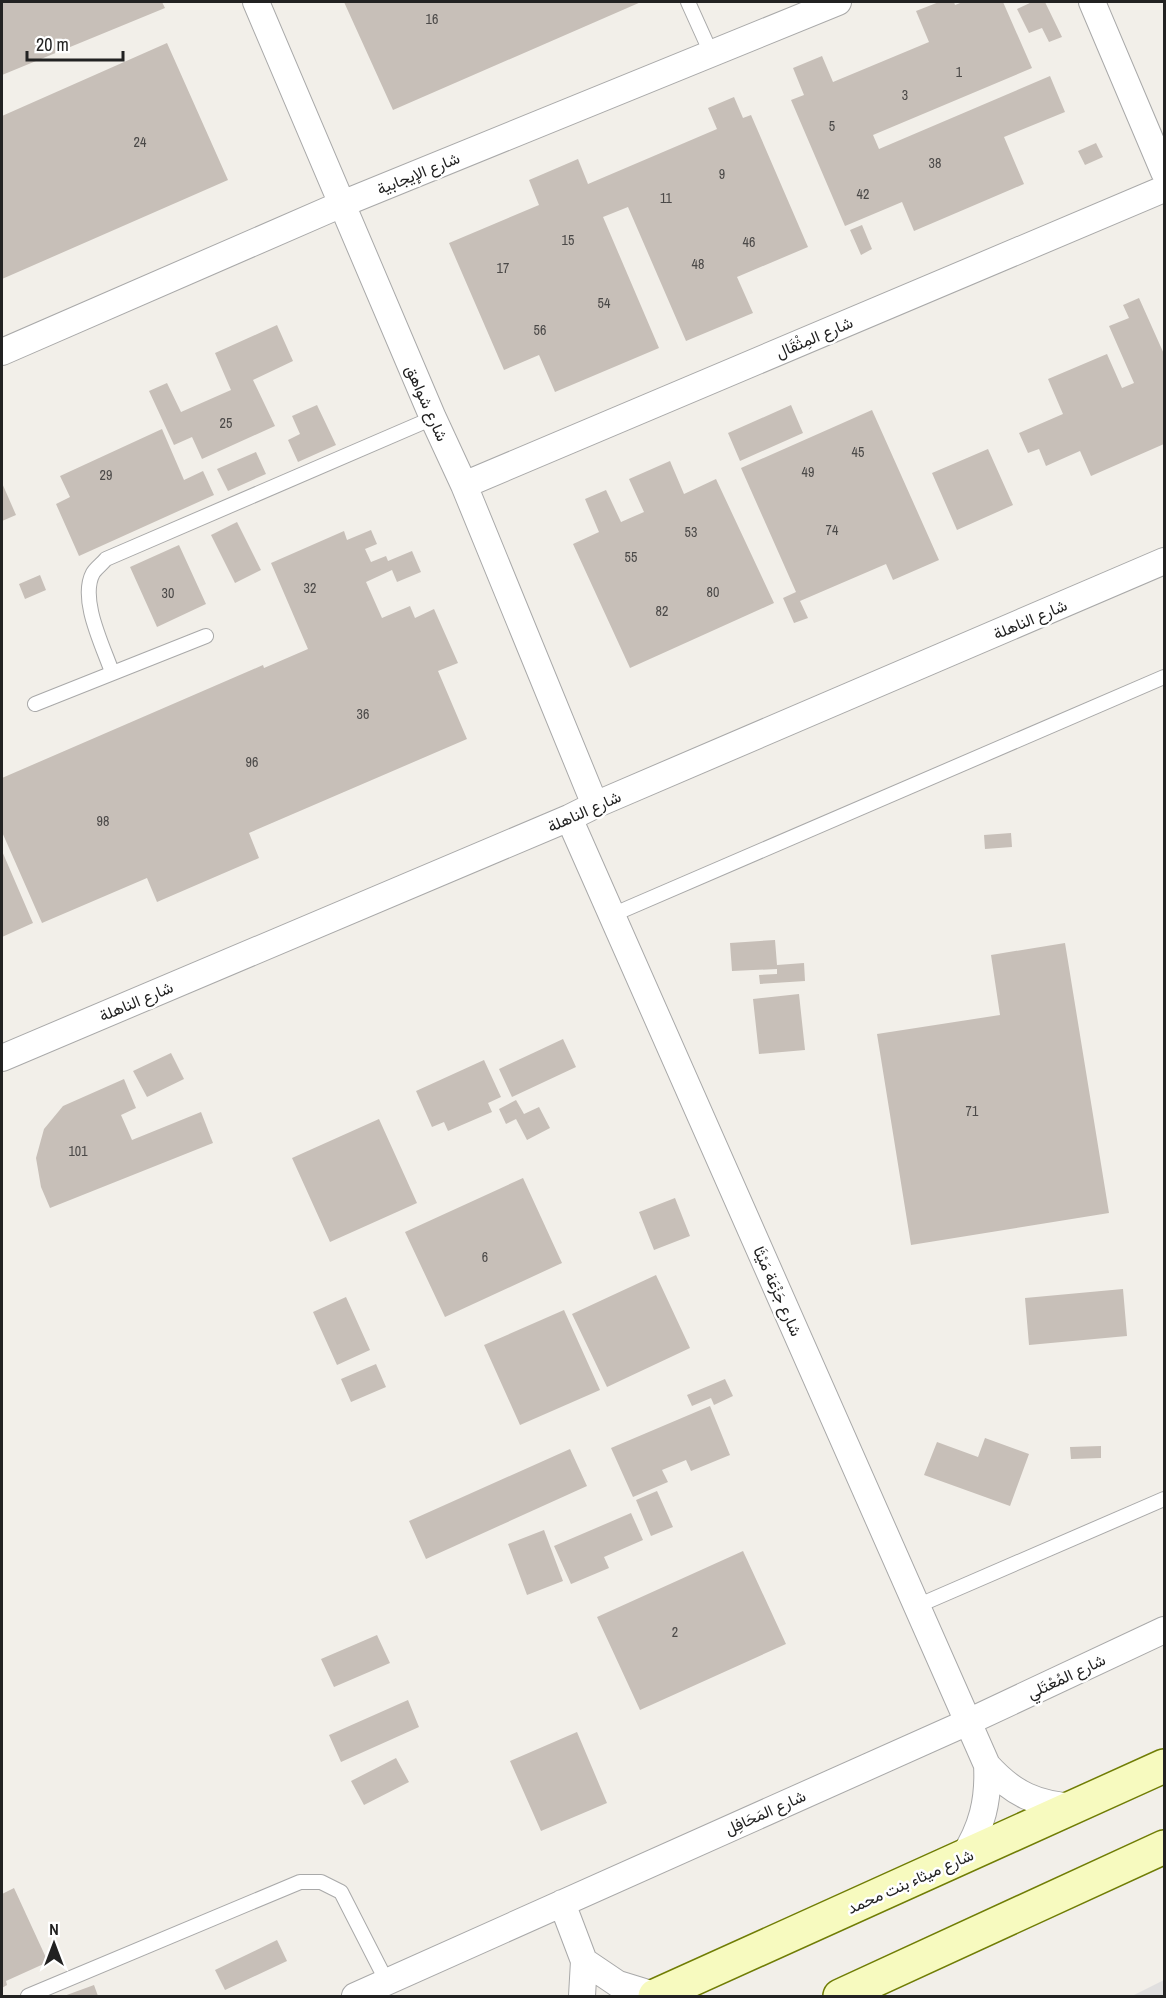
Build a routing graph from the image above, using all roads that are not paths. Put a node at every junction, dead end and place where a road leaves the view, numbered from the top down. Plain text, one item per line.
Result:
1 (256, 2) edge
2 (688, 2) edge
3 (838, 2) edge
4 (1092, 2) edge
5 (711, 53) junction
6 (1164, 172) edge
7 (1164, 189) edge
8 (342, 204) junction
9 (2, 352) edge
10 (433, 418) junction
11 (464, 485) junction
12 (1164, 561) edge
13 (206, 636) dead end
14 (112, 672) junction
15 (1164, 677) edge
16 (35, 704) dead end
17 (595, 805) junction
18 (570, 818) junction
19 (612, 915) junction
20 (2, 1058) edge
21 (1164, 1499) edge
22 (917, 1606) junction
23 (1164, 1630) edge
24 (968, 1722) junction
25 (987, 1765) junction
26 (1164, 1766) edge
27 (1076, 1807) junction
28 (1164, 1848) edge
29 (963, 1857) junction
30 (562, 1903) junction
31 (584, 1961) junction
32 (903, 1967) junction
33 (387, 1982) junction
34 (28, 1996) edge
35 (354, 1996) edge
36 (582, 1996) edge
37 (656, 1996) edge
38 (840, 1996) edge
39 (884, 1996) edge

1 - 8 street, شارع شواهق
2 - 5 lane
3 - 5 street, شارع الإيجابية
4 - 6 street
5 - 8 street, شارع الإيجابية
7 - 11 street, شارع المِثْقَال
8 - 9 street, شارع الإيجابية
8 - 10 street, شارع شواهق
10 - 11 street, شارع شواهق
10 - 14 lane
11 - 17 street, شارع شواهق
12 - 17 street, شارع الناهلة
13 - 14 lane
14 - 16 lane
15 - 19 lane
17 - 18 street, شارع الناهلة
18 - 19 street, شارع جَزْعَة مَيْثَا
18 - 20 street, شارع الناهلة
19 - 22 street, شارع جَزْعَة مَيْثَا
21 - 22 lane
22 - 24 street, شارع جَزْعَة مَيْثَا
23 - 24 street, شارع المُعْتَلي
24 - 25 street, شارع جَزْعَة مَيْثَا
24 - 30 street, شارع المَحَافِل
25 - 27 street, شارع جَزْعَة مَيْثَا
25 - 29 street, شارع جَزْعَة مَيْثَا
26 - 27 main road, شارع ميثاء بنت محمد
27 - 29 main road, شارع ميثاء بنت محمد
28 - 32 main road
29 - 37 main road, شارع ميثاء بنت محمد
30 - 31 street
30 - 33 street, شارع المَحَافِل
31 - 36 street
31 - 37 street
32 - 38 main road
32 - 39 street
33 - 34 lane
33 - 35 street, شارع المَحَافِل

